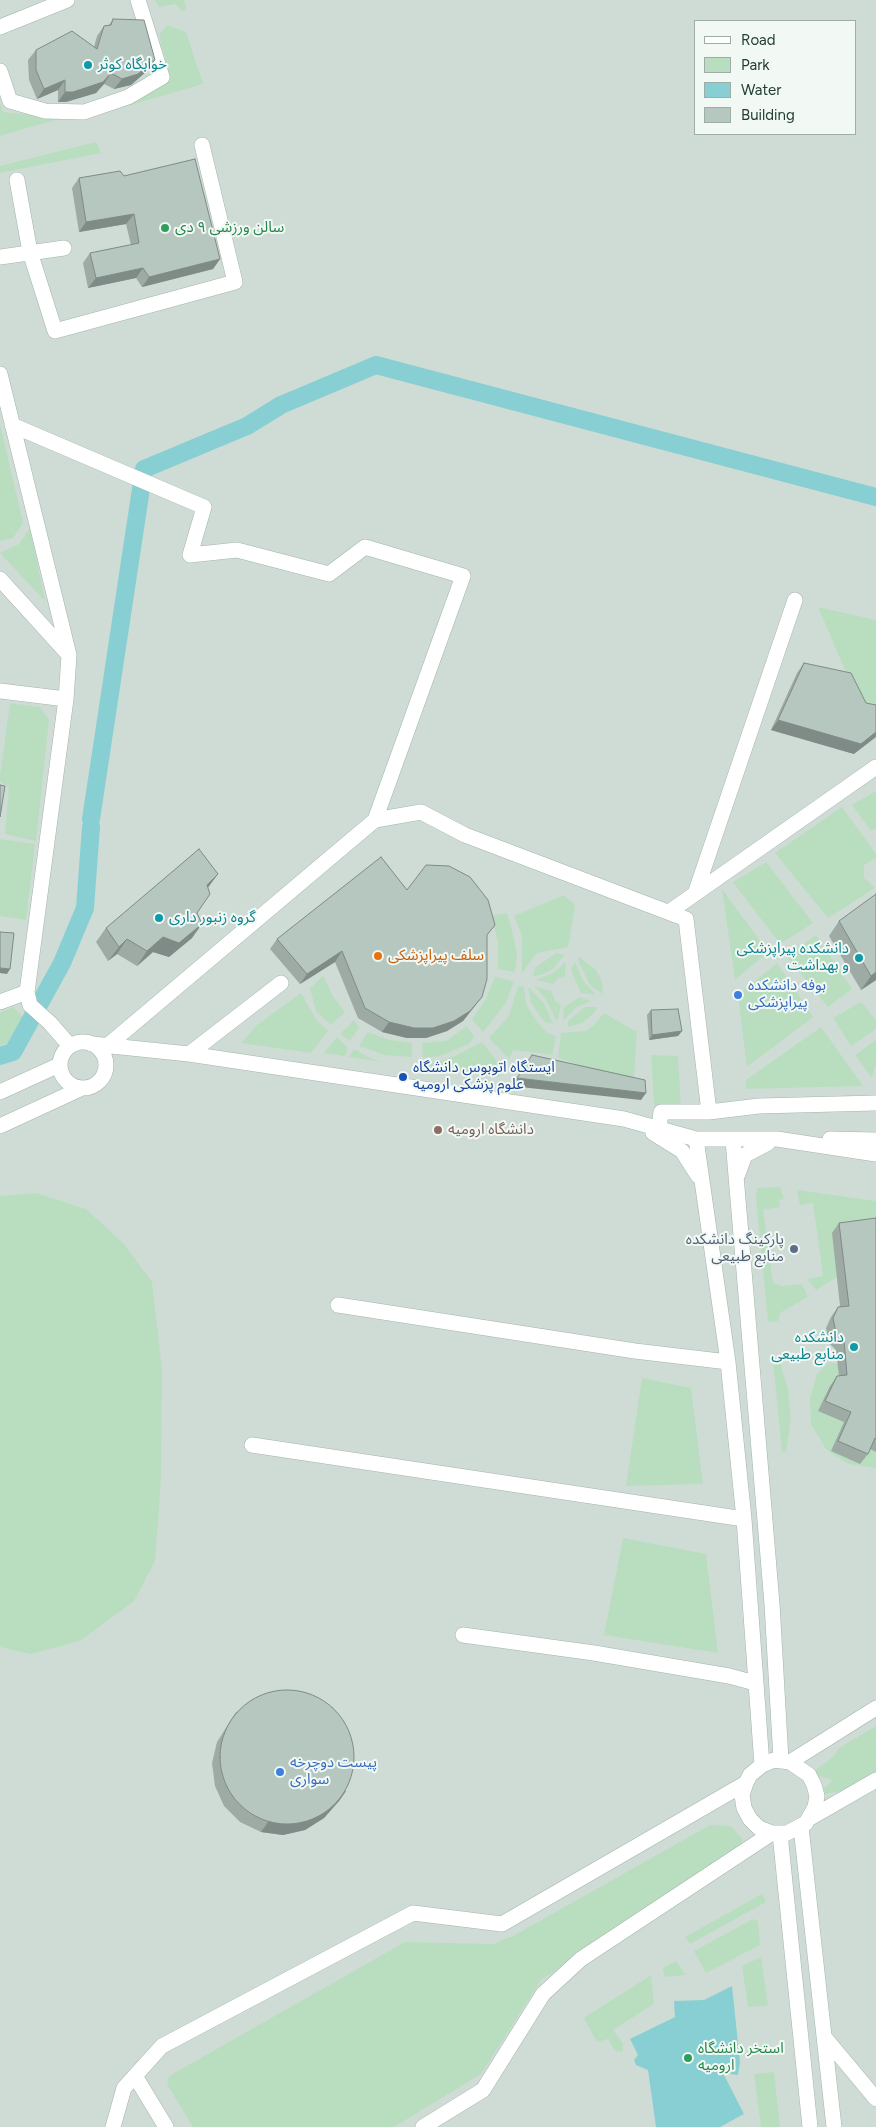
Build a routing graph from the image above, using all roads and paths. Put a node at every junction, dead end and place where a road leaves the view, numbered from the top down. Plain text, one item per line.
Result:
1 (67, 0) edge
2 (138, 0) edge
3 (0, 27) edge
4 (0, 71) edge
5 (202, 145) dead end
6 (17, 180) dead end
7 (64, 248) dead end
8 (30, 252) junction
9 (0, 257) edge
10 (0, 374) edge
11 (12, 425) junction
12 (0, 579) edge
13 (795, 600) dead end
14 (69, 655) junction
15 (0, 691) edge
16 (66, 699) junction
17 (876, 767) edge
18 (375, 820) junction
19 (696, 894) junction
20 (669, 912) junction
21 (281, 983) dead end
22 (27, 992) junction
23 (0, 1002) edge
24 (99, 1045) junction
25 (70, 1046) junction
26 (189, 1054) junction
27 (59, 1065) junction
28 (80, 1089) junction
29 (0, 1092) edge
30 (876, 1103) edge
31 (709, 1112) junction
32 (624, 1119) junction
33 (0, 1126) edge
34 (658, 1128) junction
35 (696, 1139) junction
36 (777, 1139) junction
37 (733, 1140) junction
38 (876, 1140) edge
39 (876, 1154) edge
40 (737, 1180) junction
41 (702, 1184) junction
42 (338, 1305) dead end
43 (728, 1362) junction
44 (252, 1445) dead end
45 (744, 1519) junction
46 (463, 1635) dead end
47 (755, 1683) junction
48 (876, 1708) edge
49 (786, 1761) junction
50 (762, 1765) junction
51 (876, 1780) edge
52 (746, 1783) junction
53 (806, 1822) junction
54 (776, 1833) junction
55 (826, 2039) junction
56 (135, 2076) junction
57 (873, 2092) edge
58 (113, 2127) edge
59 (166, 2127) edge
60 (423, 2127) edge
61 (810, 2127) edge
62 (834, 2127) edge

1 - 3 street
2 - 4 street
5 - 8 street
6 - 8 street
7 - 8 street
8 - 9 street
10 - 11 street
11 - 14 street
11 - 18 street
12 - 14 street
13 - 19 street
14 - 16 street
15 - 16 street
16 - 22 street
17 - 19 street
18 - 20 street
18 - 24 street
19 - 20 street
20 - 31 street
21 - 26 street
22 - 23 street
22 - 25 street
24 - 25 street
24 - 26 street
24 - 28 street
25 - 27 street
26 - 32 street
27 - 28 street
27 - 29 street
28 - 33 street
30 - 31 street
31 - 34 street
32 - 34 street
32 - 41 street
34 - 35 street
35 - 37 street
35 - 41 street
36 - 37 street
36 - 38 street
36 - 39 street
36 - 40 street
37 - 40 street
40 - 49 street
41 - 43 street
42 - 43 street
43 - 45 street
44 - 45 street
45 - 47 street
46 - 47 street
47 - 50 street
48 - 49 street
49 - 50 street
49 - 53 street
50 - 52 street
51 - 53 street
52 - 54 street
52 - 56 street
53 - 54 street
53 - 55 street
54 - 60 street
54 - 61 street
55 - 57 street
55 - 62 street
56 - 58 street
56 - 59 street

